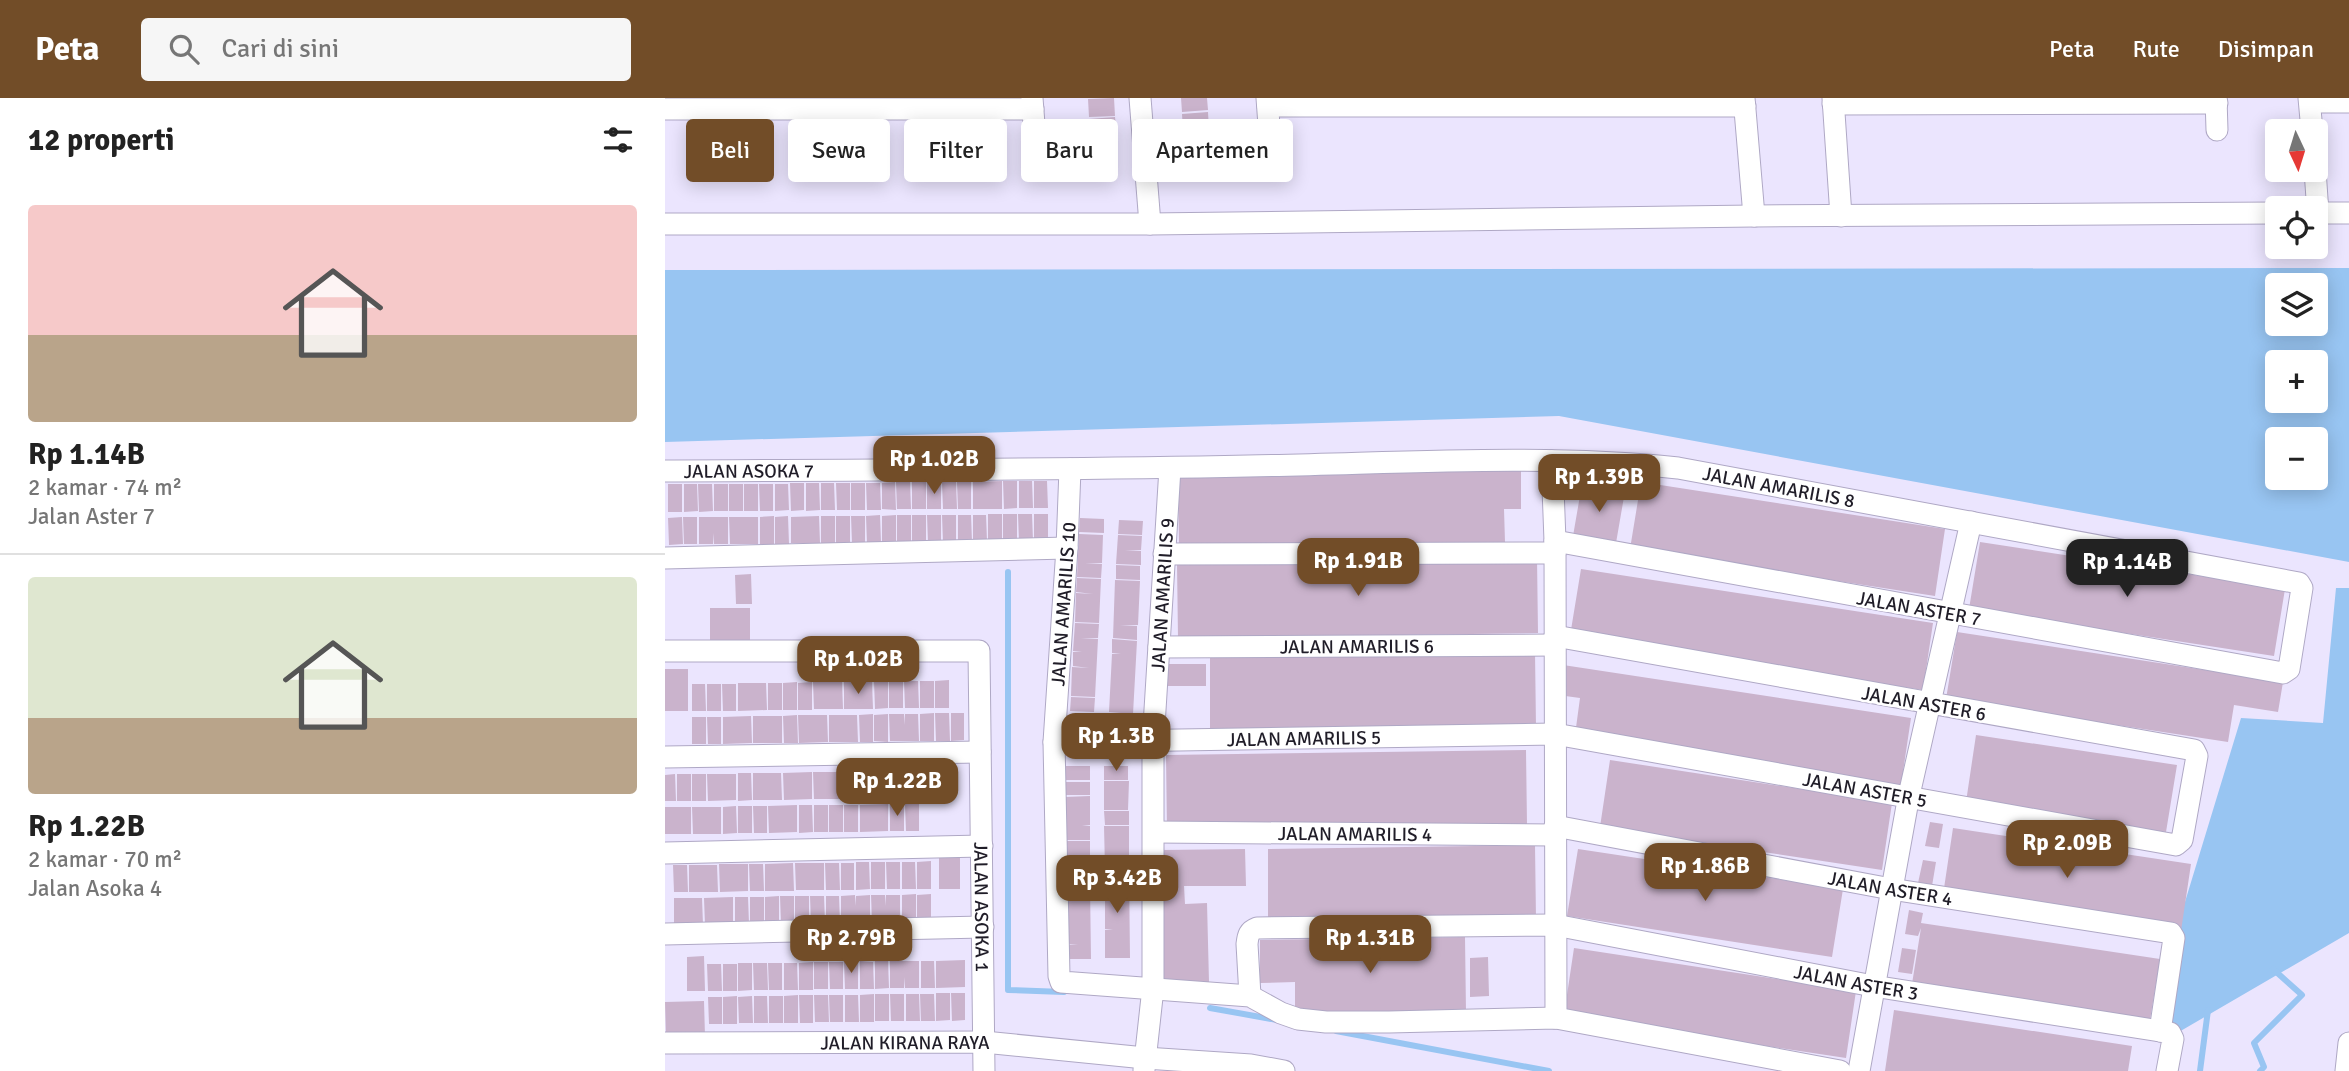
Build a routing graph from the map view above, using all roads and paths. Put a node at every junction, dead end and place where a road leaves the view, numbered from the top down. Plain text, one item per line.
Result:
1 (1140, 98) edge
2 (2216, 100) edge
3 (2310, 100) edge
4 (1833, 101) edge
5 (1935, 101) edge
6 (2026, 101) edge
7 (2121, 101) edge
8 (1267, 102) edge
9 (1363, 102) edge
10 (1460, 102) edge
11 (1551, 102) edge
12 (1745, 102) edge
13 (2349, 102) edge
14 (843, 103) edge
15 (940, 103) edge
16 (1032, 104) edge
17 (665, 109) edge
18 (2311, 119) edge
19 (2217, 130) dead end
20 (2265, 213) edge
21 (2328, 213) edge
22 (2349, 213) edge
23 (1754, 216) junction
24 (1841, 216) junction
25 (665, 224) edge
26 (1150, 225) junction
27 (1552, 461) junction
28 (1170, 468) junction
29 (1070, 469) junction
30 (665, 471) edge
31 (1971, 522) junction
32 (1555, 547) junction
33 (1067, 548) junction
34 (1164, 554) junction
35 (665, 558) edge
36 (1950, 613) junction
37 (1555, 640) junction
38 (1159, 647) junction
39 (665, 651) edge
40 (2283, 673) joint
41 (1929, 704) junction
42 (1555, 734) junction
43 (1054, 742) junction
44 (1153, 742) junction
45 (980, 752) junction
46 (665, 757) edge
47 (1909, 795) junction
48 (1555, 830) junction
49 (1154, 832) junction
50 (2176, 845) joint
51 (982, 846) junction
52 (665, 853) edge
53 (1891, 889) junction
54 (1555, 925) junction
55 (983, 927) junction
56 (665, 934) edge
57 (1873, 986) junction
58 (1153, 988) junction
59 (1250, 996) junction
60 (1556, 1018) junction
61 (2160, 1031) junction
62 (984, 1042) junction
63 (665, 1043) edge
64 (2349, 1043) edge
65 (1144, 1065) edge
66 (1250, 1068) edge
67 (983, 1071) edge
68 (1284, 1071) edge
69 (1840, 1071) edge
70 (1859, 1071) edge
71 (2167, 1071) edge
72 (2346, 1071) edge

1 - 26 street
2 - 7 street
2 - 19 street
3 - 13 street
3 - 18 street
4 - 5 street
4 - 24 street
5 - 6 street
6 - 7 street
8 - 9 street
9 - 10 street
10 - 11 street
11 - 12 street
12 - 23 street
14 - 15 street
14 - 17 street
15 - 16 street
20 - 24 street
21 - 22 street
23 - 24 street
23 - 26 street
25 - 26 street
27 - 28 street, JALAN AMARILIS 8
27 - 31 street, JALAN AMARILIS 8
27 - 32 street
28 - 29 street, JALAN ASOKA 7
28 - 34 street, JALAN AMARILIS 9
29 - 30 street, JALAN ASOKA 7
29 - 33 street, JALAN AMARILIS 10
31 - 36 street
31 - 40 street, JALAN AMARILIS 8
32 - 34 street, JALAN ASTER 7
32 - 36 street, JALAN ASTER 7
32 - 37 street
33 - 35 street
33 - 43 street, JALAN AMARILIS 10
34 - 38 street, JALAN AMARILIS 9
36 - 40 street, JALAN ASTER 7
36 - 41 street
37 - 38 street, JALAN AMARILIS 6
37 - 41 street, JALAN ASTER 6
37 - 42 street
38 - 44 street, JALAN AMARILIS 9
39 - 45 street, JALAN ASOKA 1
41 - 47 street
41 - 50 street, JALAN ASTER 6
42 - 44 street, JALAN AMARILIS 5
42 - 47 street, JALAN ASTER 5
42 - 48 street
43 - 44 street, JALAN AMARILIS 5
43 - 58 street, JALAN AMARILIS 10
44 - 49 street, JALAN AMARILIS 9
45 - 46 street
45 - 51 street, JALAN ASOKA 1
47 - 50 street, JALAN ASTER 5
47 - 53 street
48 - 49 street, JALAN AMARILIS 4
48 - 53 street, JALAN ASTER 4
48 - 54 street
49 - 58 street, JALAN AMARILIS 9
51 - 52 street
51 - 55 street, JALAN ASOKA 1
53 - 57 street
53 - 61 street, JALAN ASTER 4
54 - 57 street, JALAN ASTER 3
54 - 59 street, JALAN ASTER 3
54 - 60 street
55 - 56 street
55 - 62 street, JALAN ASOKA 1
57 - 61 street, JALAN ASTER 3
57 - 70 street
58 - 59 street
58 - 65 street, JALAN AMARILIS 9
59 - 60 street
60 - 69 street
61 - 71 street
62 - 63 street, JALAN KIRANA RAYA
62 - 65 street, JALAN KIRANA RAYA
62 - 67 street, JALAN ASOKA 1
64 - 72 street
65 - 66 street, JALAN KIRANA RAYA
66 - 68 street, JALAN KIRANA RAYA

